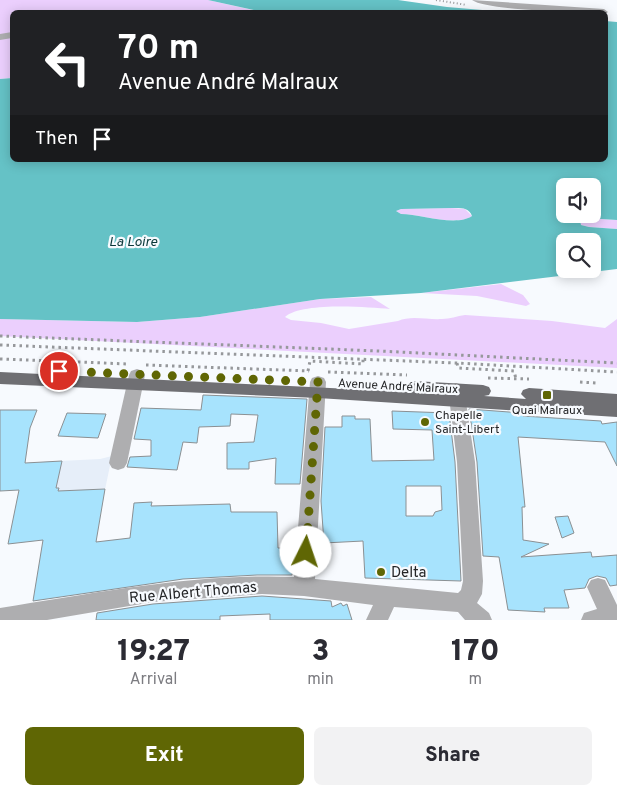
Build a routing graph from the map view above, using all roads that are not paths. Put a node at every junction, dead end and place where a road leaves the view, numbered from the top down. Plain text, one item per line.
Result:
1 (476, 0) edge
2 (570, 10) edge
3 (0, 368) edge
4 (0, 378) edge
5 (136, 380) junction
6 (315, 382) junction
7 (457, 395) junction
8 (617, 400) edge
9 (617, 411) edge
10 (118, 463) dead end
11 (304, 587) junction
12 (598, 587) dead end
13 (388, 597) junction
14 (463, 603) junction
15 (607, 617) edge
16 (0, 618) edge
17 (377, 620) edge
18 (481, 620) edge

1 - 2 street
3 - 5 main road, Avenue André Malraux
4 - 5 main road, Avenue André Malraux
5 - 6 main road, Avenue André Malraux
5 - 10 street
6 - 7 main road, Avenue André Malraux
6 - 11 street
7 - 8 main road, Avenue André Malraux
7 - 9 main road, Avenue André Malraux
7 - 14 street
11 - 13 street, Rue Albert Thomas
11 - 16 street, Rue Albert Thomas
12 - 15 street
13 - 14 street, Rue Albert Thomas
13 - 17 street
14 - 18 street

